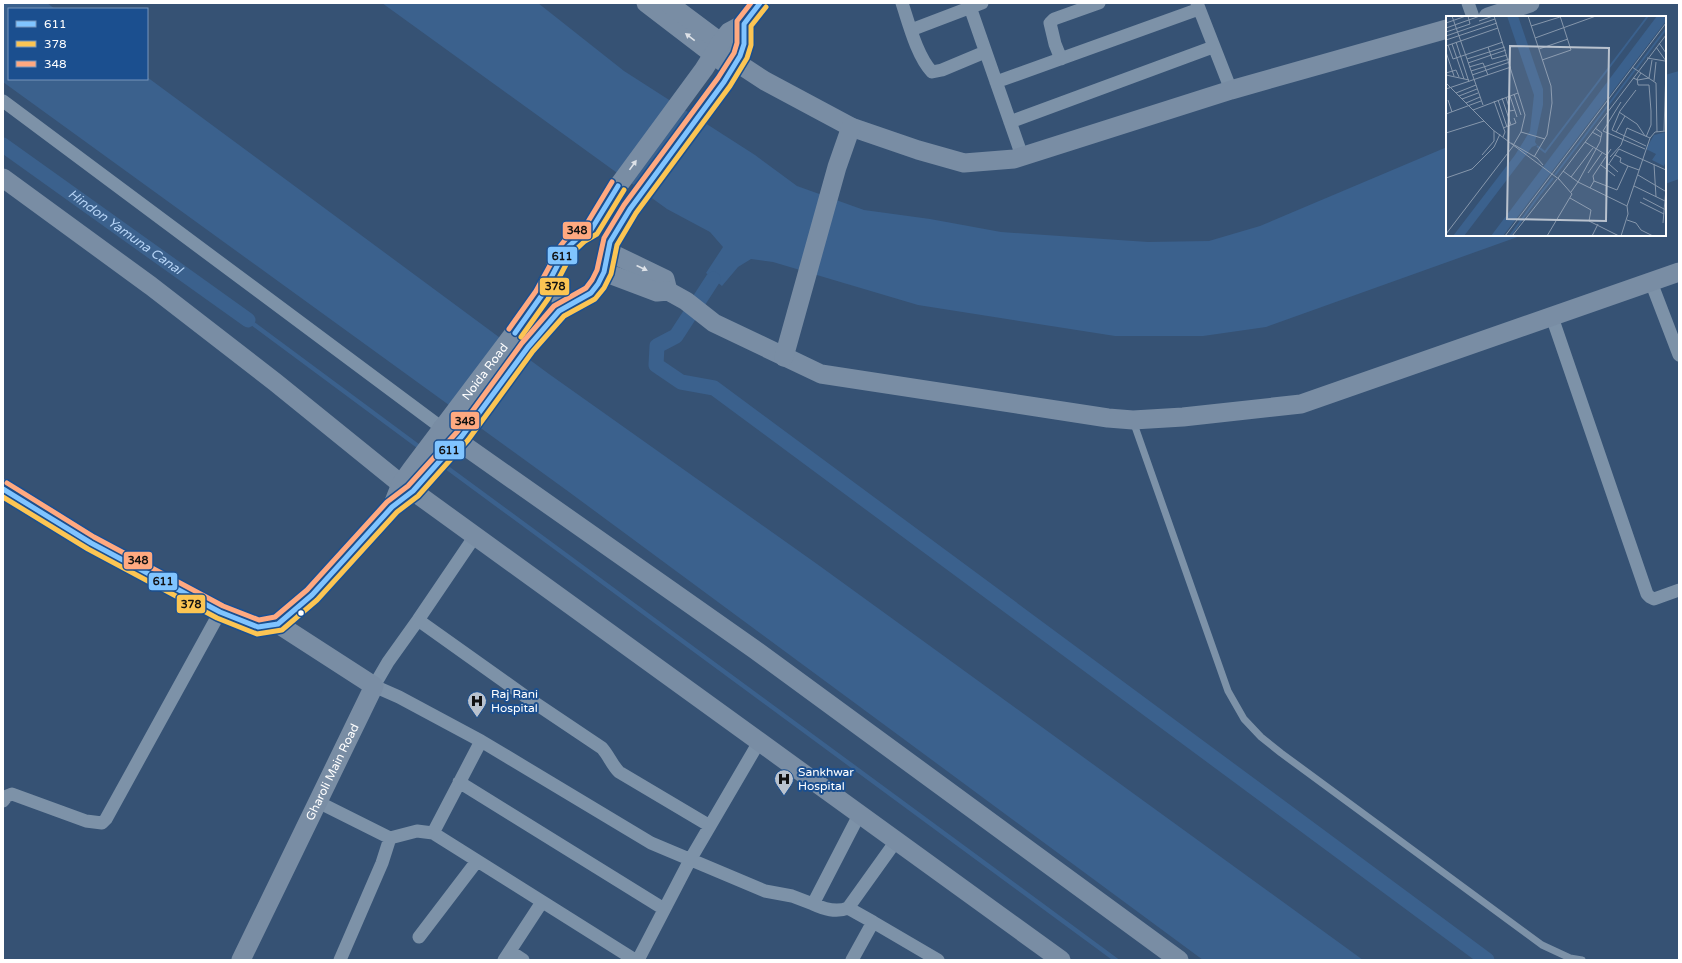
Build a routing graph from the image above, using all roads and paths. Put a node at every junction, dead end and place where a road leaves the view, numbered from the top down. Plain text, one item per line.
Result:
1 (646, 3) edge
2 (668, 3) edge
3 (760, 3) edge
4 (902, 3) edge
5 (1099, 3) edge
6 (1468, 3) edge
7 (1526, 4) edge
8 (976, 5) edge
9 (1198, 6) edge
10 (1072, 8) edge
11 (1473, 16) edge
12 (1491, 16) edge
13 (744, 24) junction
14 (1446, 29) edge
15 (911, 30) junction
16 (1213, 47) junction
17 (985, 52) junction
18 (712, 55) junction
19 (1061, 59) junction
20 (733, 67) junction
21 (996, 82) junction
22 (1231, 90) junction
23 (3, 101) edge
24 (1010, 122) junction
25 (851, 127) junction
26 (1022, 156) junction
27 (3, 178) edge
28 (591, 230) junction
29 (609, 247) junction
30 (604, 272) junction
31 (1679, 272) edge
32 (551, 276) junction
33 (1651, 282) junction
34 (668, 291) junction
35 (572, 303) junction
36 (1552, 316) junction
37 (1679, 356) edge
38 (784, 357) junction
39 (1133, 420) junction
40 (445, 424) junction
41 (460, 439) junction
42 (413, 481) junction
43 (3, 489) edge
44 (475, 536) junction
45 (1679, 590) edge
46 (220, 612) junction
47 (418, 620) junction
48 (278, 624) junction
49 (374, 686) junction
50 (481, 741) junction
51 (759, 742) junction
52 (459, 782) junction
53 (3, 801) edge
54 (318, 802) junction
55 (859, 815) junction
56 (710, 826) junction
57 (433, 833) junction
58 (390, 838) junction
59 (896, 841) junction
60 (690, 860) junction
61 (477, 861) junction
62 (542, 902) junction
63 (813, 904) junction
64 (848, 908) junction
65 (664, 909) junction
66 (872, 922) junction
67 (419, 937) dead end
68 (508, 956) edge
69 (241, 960) edge
70 (340, 960) edge
71 (523, 960) edge
72 (635, 960) edge
73 (638, 960) edge
74 (852, 960) edge
75 (938, 960) edge
76 (1061, 960) edge
77 (1179, 960) edge
78 (1582, 960) edge

18 -> 1 street
2 - 18 street
3 - 13 street
4 - 15 street
5 - 10 street
6 - 11 street
7 - 12 street
8 - 15 street
8 - 17 street
9 - 16 street
9 - 19 street
10 - 19 street
13 - 18 street
13 - 20 street
14 - 22 street
15 - 17 street
16 - 22 street
16 - 24 street
17 - 21 street
18 - 20 street
28 -> 18 street
19 - 21 street
20 - 25 street
20 - 29 street
21 - 24 street
22 - 26 street
23 - 40 street
24 - 26 street
25 - 26 street
25 - 38 street
27 - 42 street
28 - 29 street
28 - 32 street
29 - 30 street
29 -> 34 street
30 - 34 street
30 - 35 street
31 - 33 street
32 - 35 street
32 - 40 street, Noida Road
33 - 36 street
33 - 37 street
34 - 38 street
35 - 41 street, Noida Road
36 - 39 street
36 - 45 street
38 - 39 street
39 - 78 lane
40 - 41 street
40 - 42 street, Noida Road
41 - 42 street, Noida Road
41 - 77 street
42 - 44 street
42 - 48 street, Noida Road
43 - 46 street
44 - 47 street
44 - 51 street
46 - 48 street
46 - 53 street
47 - 49 street
47 - 56 street
48 - 49 street
49 - 50 street
49 - 54 street, Gharoli Main Road
50 - 52 street
50 - 60 street
51 - 55 street
51 - 56 street
52 - 57 street
52 - 65 street
54 - 58 street
54 - 69 street, Gharoli Main Road
55 - 59 street
55 - 63 street
56 - 60 street
57 - 58 street
57 - 61 street
58 - 70 street
59 - 64 street
59 - 76 street
60 - 63 street
60 - 65 street
61 - 62 street
61 - 67 street
62 - 68 street
62 - 72 street
63 - 64 street
64 - 66 street
65 - 73 street
66 - 74 street
66 - 75 street
68 - 71 street

